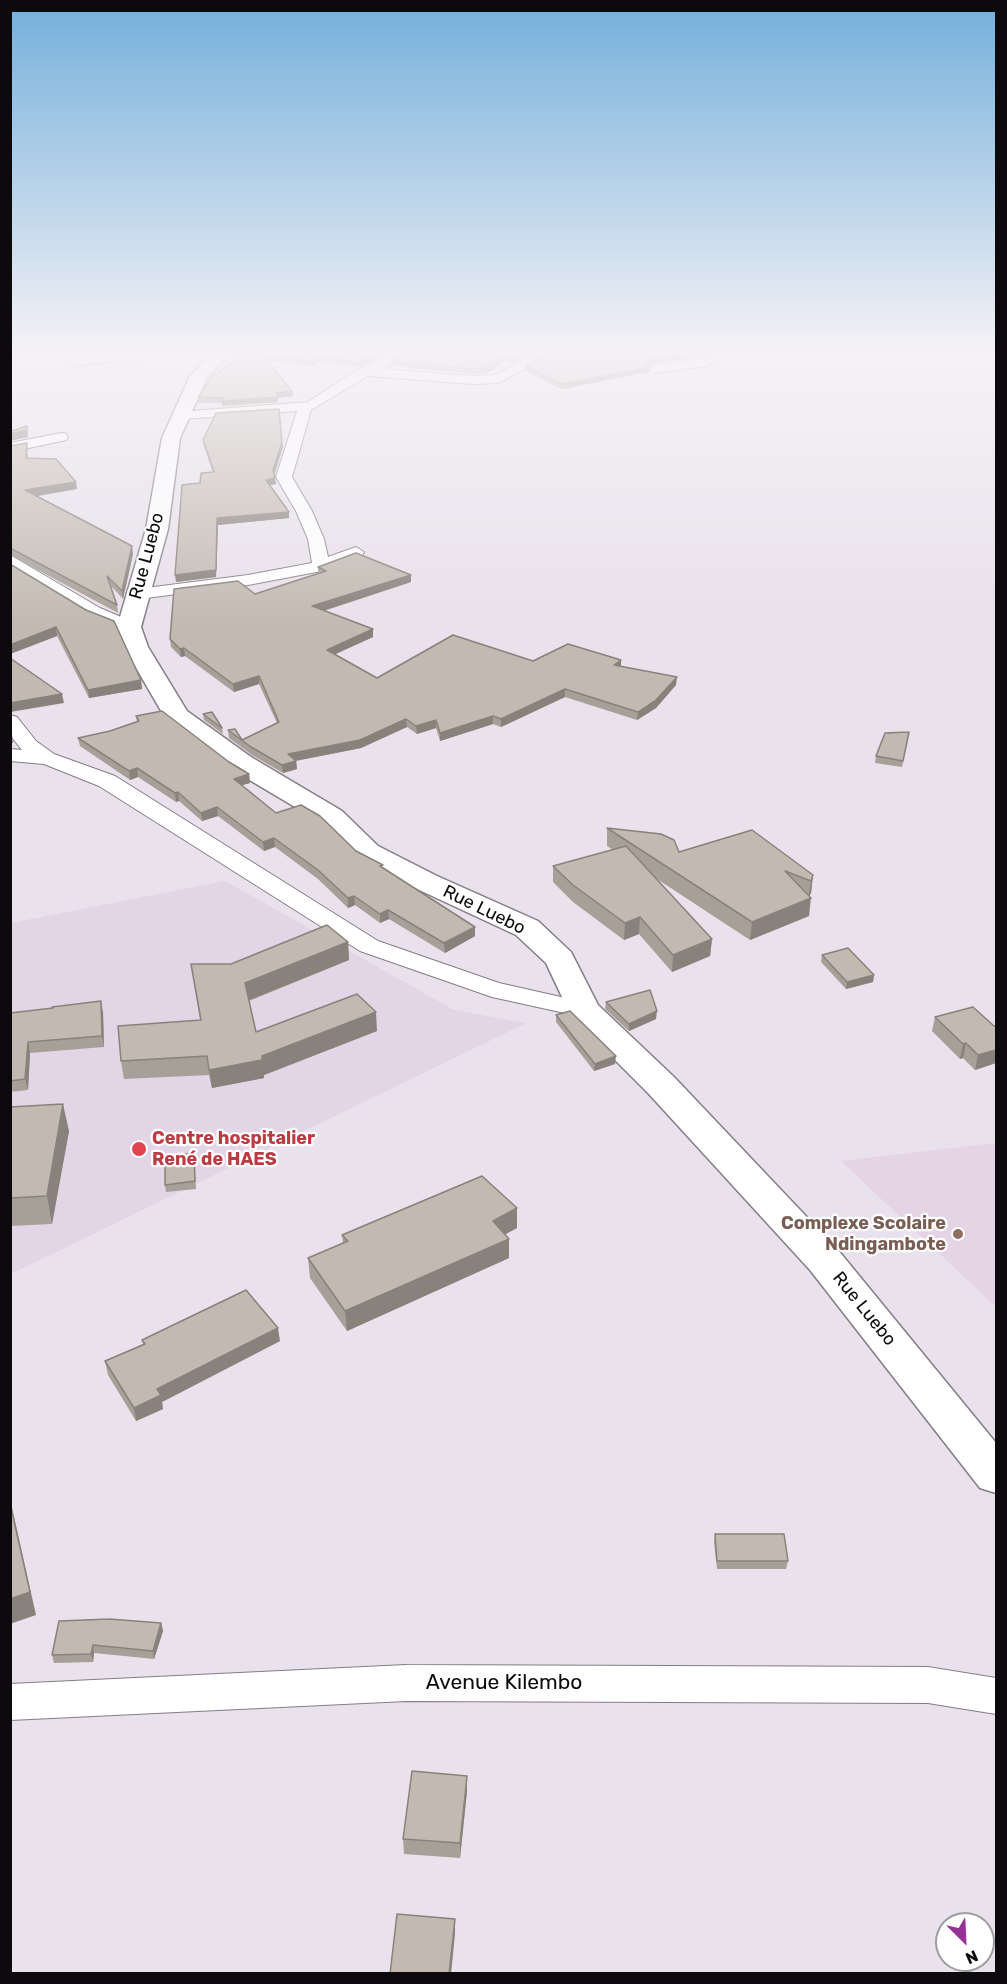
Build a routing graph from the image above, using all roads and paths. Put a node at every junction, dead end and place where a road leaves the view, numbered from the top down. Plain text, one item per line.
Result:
1 (49, 440) edge
2 (171, 440) edge
3 (295, 440) edge
4 (10, 448) edge
5 (356, 552) edge
6 (10, 560) edge
7 (321, 566) junction
8 (138, 594) junction
9 (129, 627) junction
10 (10, 721) edge
11 (10, 755) edge
12 (47, 758) junction
13 (583, 1009) junction
14 (996, 1475) edge
15 (996, 1696) edge
16 (10, 1702) edge

1 - 4 street
2 - 8 street, Rue Luebo
3 - 7 street
5 - 7 street
6 - 9 street
7 - 8 street
8 - 9 street, Rue Luebo
9 - 13 street, Rue Luebo
10 - 12 street
11 - 12 street
12 - 13 street
13 - 14 street, Rue Luebo
15 - 16 street, Avenue Kilembo

